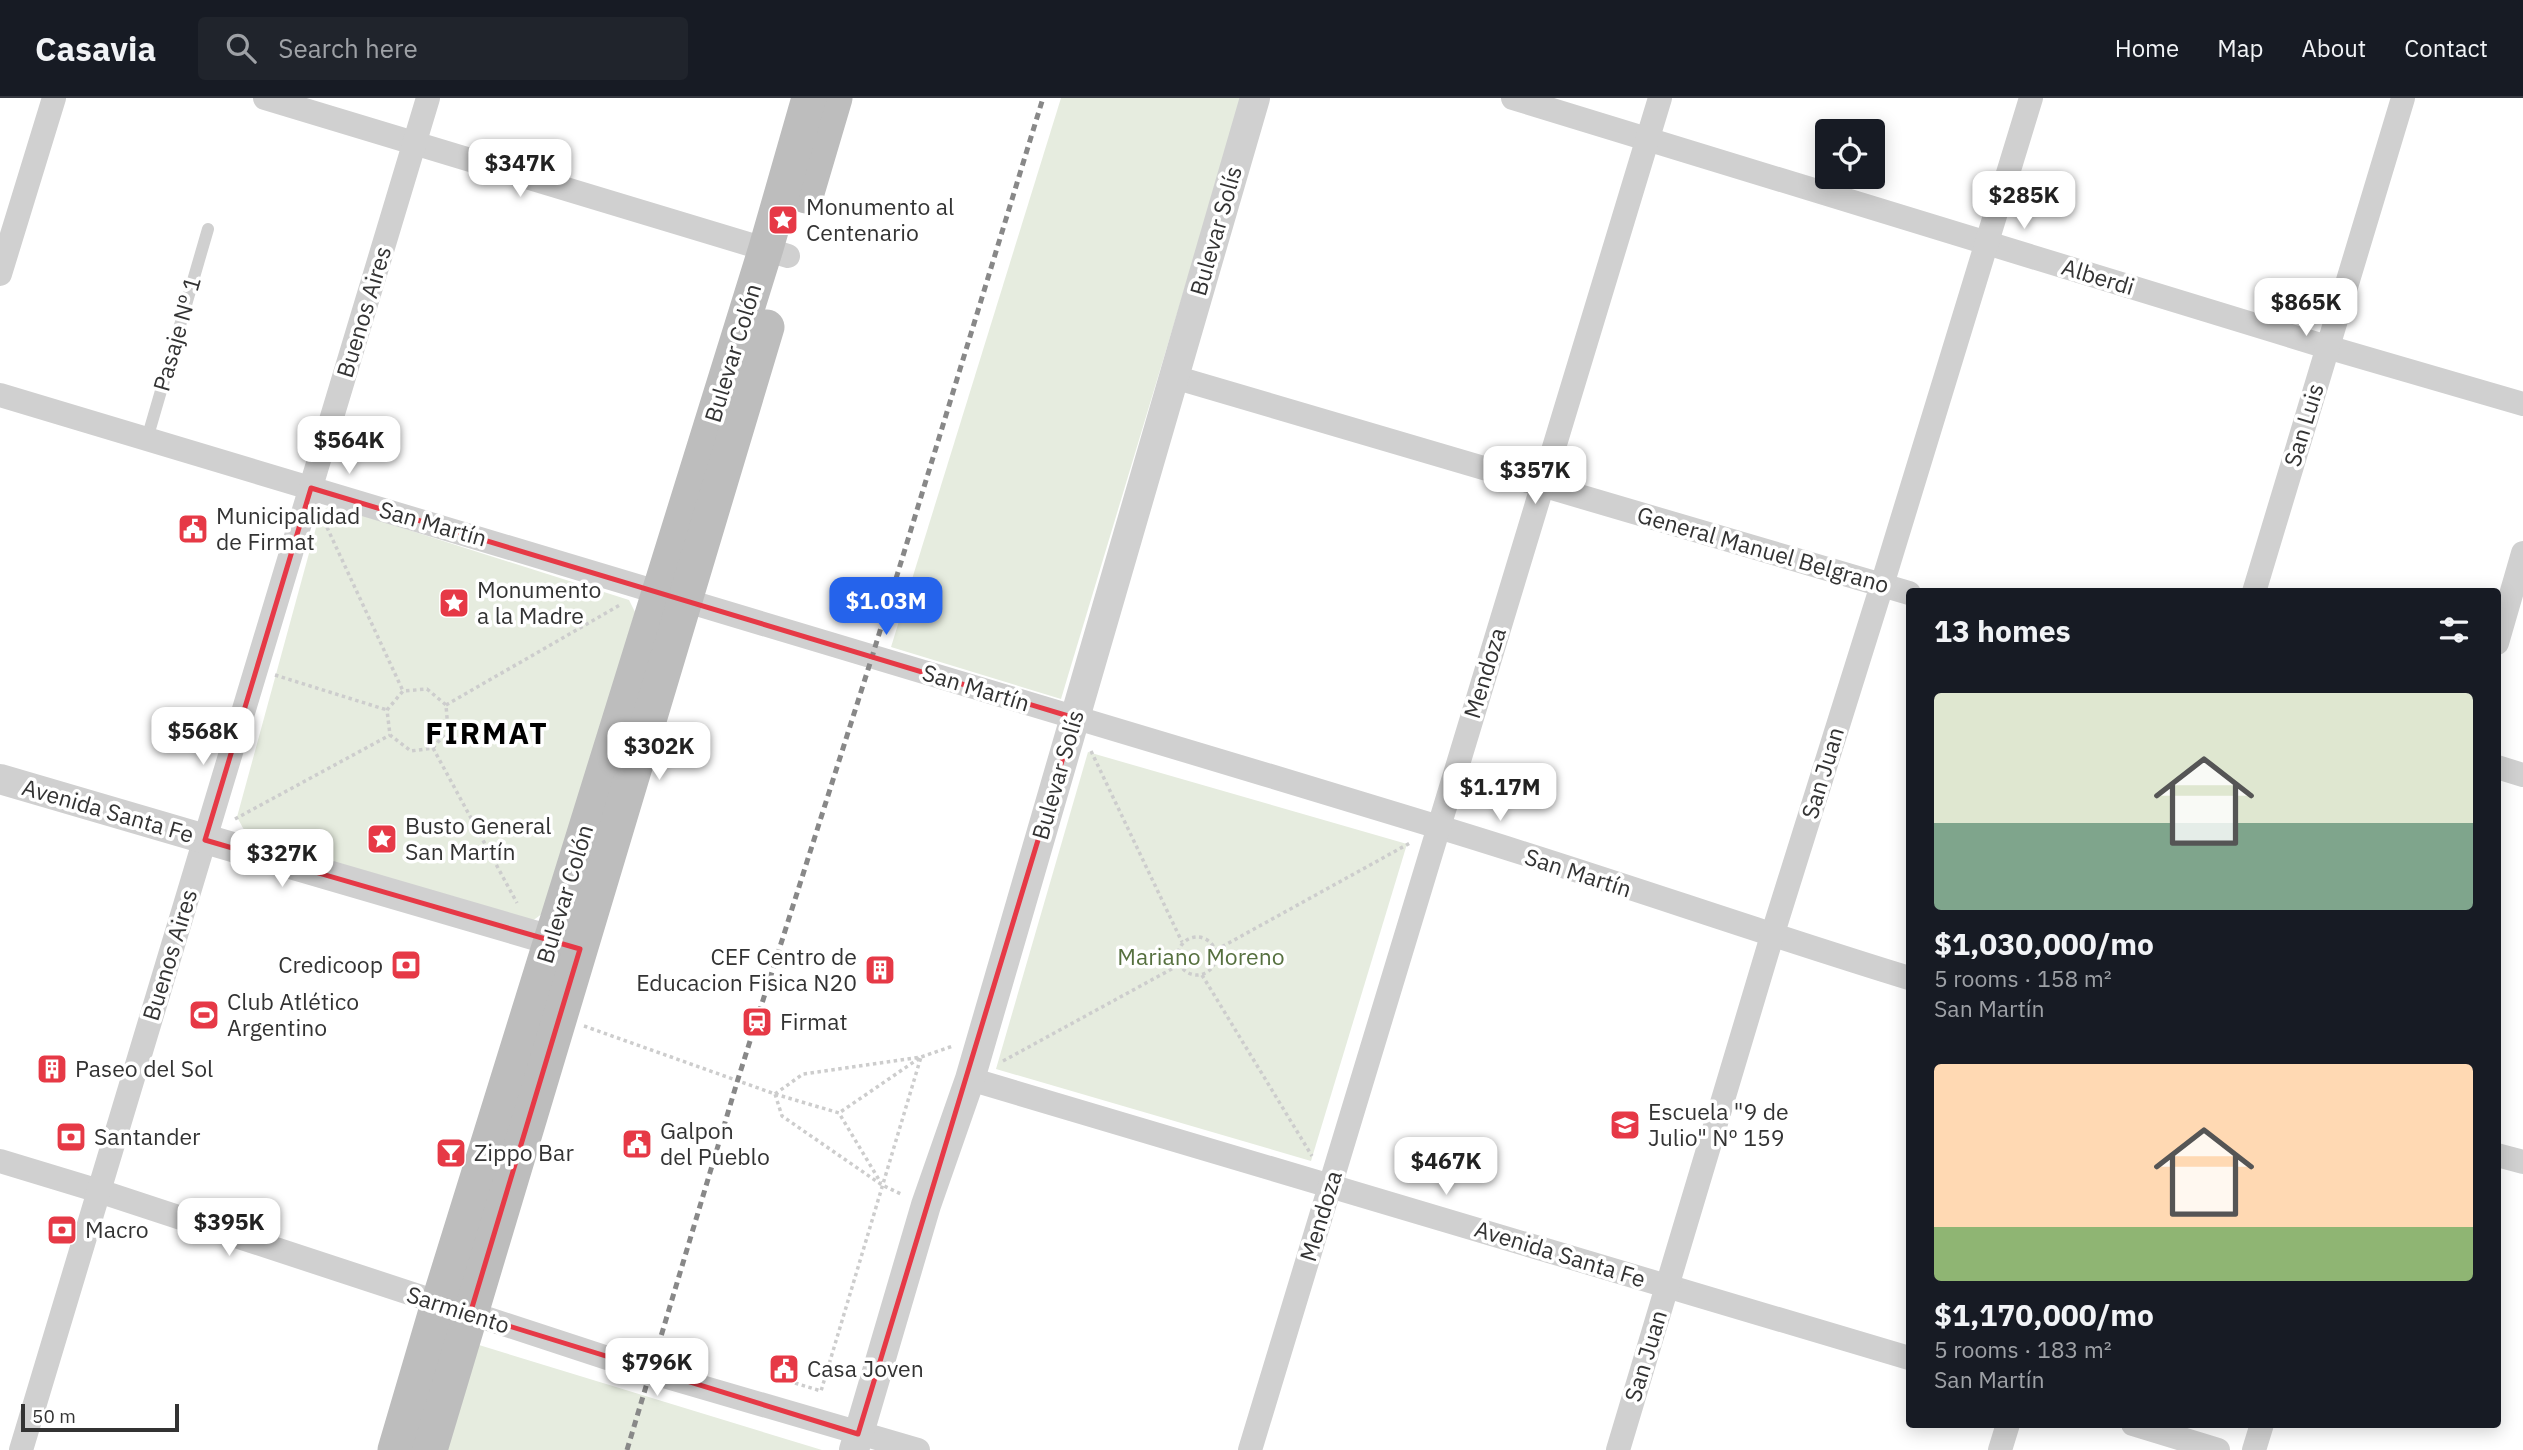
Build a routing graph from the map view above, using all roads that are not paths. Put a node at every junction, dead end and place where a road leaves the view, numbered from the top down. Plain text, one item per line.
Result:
1 (54, 98) edge
2 (265, 98) edge
3 (428, 98) edge
4 (809, 98) edge
5 (835, 98) edge
6 (1255, 98) edge
7 (1513, 98) edge
8 (1660, 98) edge
9 (2031, 98) edge
10 (2403, 98) edge
11 (1648, 138) junction
12 (415, 144) junction
13 (208, 229) dead end
14 (1987, 243) junction
15 (777, 252) junction
16 (0, 275) edge
17 (2327, 348) junction
18 (1174, 377) junction
19 (0, 395) edge
20 (2523, 404) edge
21 (147, 439) junction
22 (1542, 485) junction
23 (311, 488) junction
24 (2523, 553) edge
25 (1882, 585) junction
26 (2255, 588) edge
27 (1906, 592) edge
28 (672, 595) junction
29 (2501, 629) edge
30 (1075, 718) junction
31 (2501, 768) edge
32 (2523, 775) edge
33 (0, 779) edge
34 (1439, 827) junction
35 (205, 840) junction
36 (1772, 936) junction
37 (565, 944) junction
38 (1906, 977) edge
39 (970, 1079) junction
40 (2501, 1155) edge
41 (0, 1161) edge
42 (2523, 1162) edge
43 (1330, 1186) junction
44 (99, 1191) junction
45 (1667, 1286) junction
46 (438, 1304) junction
47 (470, 1314) junction
48 (1906, 1357) edge
49 (2007, 1428) edge
50 (2146, 1428) edge
51 (2261, 1428) edge
52 (856, 1442) edge
53 (21, 1450) edge
54 (395, 1450) edge
55 (430, 1450) edge
56 (918, 1450) edge
57 (1251, 1450) edge
58 (1618, 1450) edge
59 (2000, 1450) edge
60 (2218, 1450) edge
61 (2255, 1450) edge

1 - 16 street
2 - 12 street
3 - 12 street, Buenos Aires
4 - 15 main road, Bulevar Colón
5 - 15 main road, Bulevar Colón
6 - 18 street, Bulevar Solís
7 - 11 street, Alberdi
8 - 11 street, Mendoza
9 - 14 street, San Juan
10 - 17 street, San Luis
11 - 14 street, Alberdi
11 - 22 street, Mendoza
12 - 15 street
12 - 23 street, Buenos Aires
13 - 21 lane, Pasaje Nº 1
14 - 17 street, Alberdi
14 - 25 street, San Juan
15 - 28 main road, Bulevar Colón
17 - 20 street, Alberdi
17 - 26 street, San Luis
18 - 22 street, General Manuel Belgrano
18 - 30 street, Bulevar Solís
19 - 21 street, San Martín
21 - 23 street, San Martín
22 - 25 street, General Manuel Belgrano
22 - 34 street, Mendoza
23 - 28 street, San Martín
23 - 35 street, Buenos Aires
24 - 29 street
25 - 27 street, General Manuel Belgrano
25 - 36 street, San Juan
28 - 30 street, San Martín
28 - 37 main road, Bulevar Colón
30 - 34 street, San Martín
30 - 39 street, Bulevar Solís
31 - 32 street
33 - 35 street, Avenida Santa Fe
34 - 36 street, San Martín
34 - 43 street, Mendoza
35 - 37 street, Avenida Santa Fe
35 - 44 street, Buenos Aires
36 - 38 street, San Martín
36 - 45 street, San Juan
37 - 46 main road, Bulevar Colón
37 - 47 main road, Bulevar Colón
39 - 43 street, Avenida Santa Fe
39 - 52 street, Bulevar Solís
40 - 42 street
41 - 44 street, Sarmiento
43 - 45 street, Avenida Santa Fe
43 - 57 street, Mendoza
44 - 46 street, Sarmiento
44 - 53 street, Buenos Aires
45 - 48 street, Avenida Santa Fe
45 - 58 street, San Juan
46 - 47 street, Sarmiento
46 - 54 main road, Bulevar Colón
47 - 52 street, Sarmiento
47 - 55 main road, Bulevar Colón
49 - 59 street
50 - 60 street
51 - 61 street
52 - 56 street, Sarmiento

